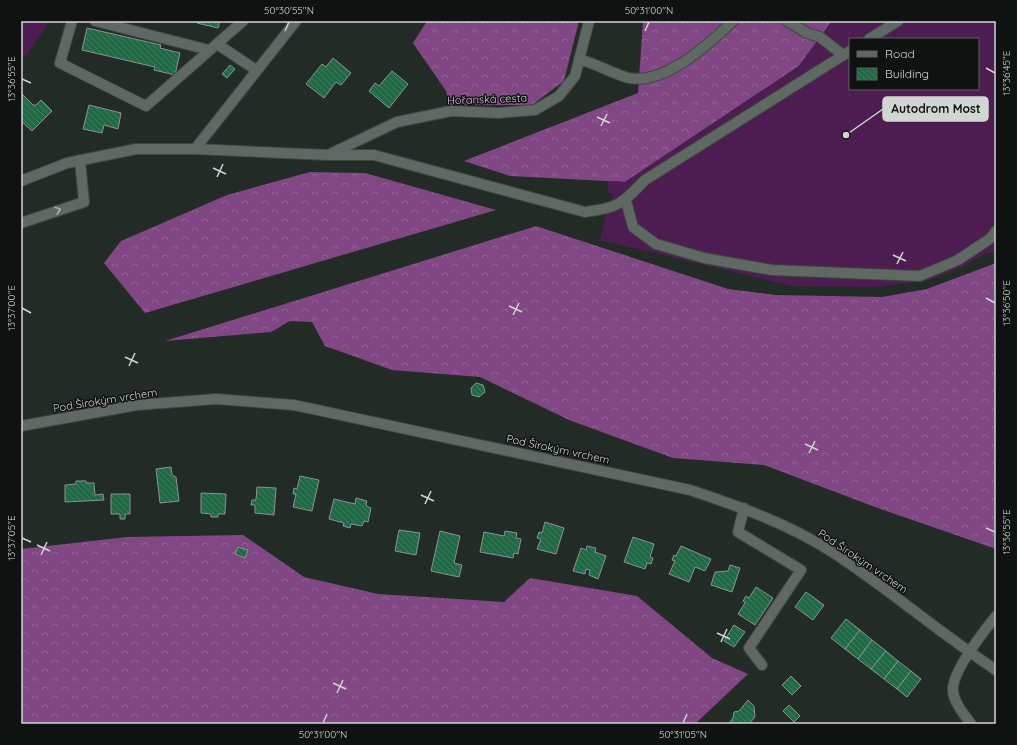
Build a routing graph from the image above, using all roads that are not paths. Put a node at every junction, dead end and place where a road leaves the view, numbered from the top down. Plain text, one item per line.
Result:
1 (72, 21) edge
2 (95, 21) edge
3 (243, 21) edge
4 (296, 21) edge
5 (589, 21) edge
6 (733, 21) edge
7 (787, 21) edge
8 (898, 21) edge
9 (872, 38) edge
10 (213, 47) junction
11 (847, 53) edge
12 (579, 60) junction
13 (256, 70) junction
14 (195, 148) junction
15 (328, 155) junction
16 (80, 160) junction
17 (21, 181) edge
18 (626, 201) junction
19 (21, 223) edge
20 (996, 231) edge
21 (21, 426) edge
22 (744, 508) junction
23 (996, 616) edge
24 (969, 653) junction
25 (762, 665) dead end
26 (996, 670) edge
27 (971, 724) edge

1 - 10 street
2 - 10 street
3 - 10 street
4 - 13 street
5 - 12 street, Hořanská cesta
6 - 12 street
7 - 11 street
8 - 9 street
10 - 13 street
11 - 18 street
12 - 15 street, Hořanská cesta
13 - 14 street
14 - 15 street, Hořanská cesta
14 - 16 street, Hořanská cesta
15 - 18 street
16 - 17 street, Hořanská cesta
19 -> 16 street
18 - 20 street
21 - 22 street, Pod Širokým vrchem
22 - 24 street, Pod Širokým vrchem
22 - 25 street
23 - 24 street
24 - 26 street, Pod Širokým vrchem
24 - 27 street

